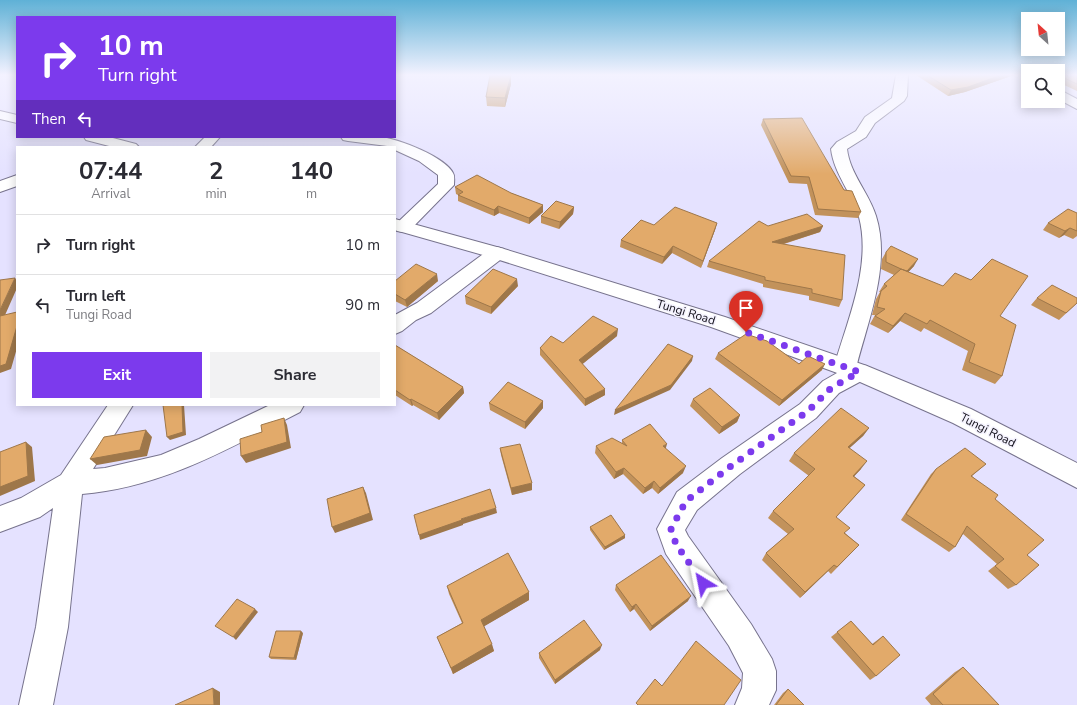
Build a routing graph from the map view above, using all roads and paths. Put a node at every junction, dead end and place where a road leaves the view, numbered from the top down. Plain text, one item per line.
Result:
1 (887, 108) edge
2 (0, 115) edge
3 (16, 119) edge
4 (93, 138) edge
5 (212, 138) edge
6 (357, 138) edge
7 (118, 146) edge
8 (204, 146) edge
9 (16, 180) edge
10 (0, 187) edge
11 (399, 225) edge
12 (498, 253) junction
13 (396, 325) edge
14 (852, 370) junction
15 (120, 406) edge
16 (290, 406) edge
17 (1077, 476) edge
18 (70, 483) junction
19 (0, 519) edge
20 (36, 705) edge
21 (752, 705) edge

1 - 14 street
2 - 3 street
4 - 7 street
5 - 8 street
6 - 11 street
9 - 10 street
11 - 12 street, Tungi Road
12 - 13 street
12 - 14 street, Tungi Road
14 - 17 street, Tungi Road
14 - 21 street
15 - 18 street
16 - 18 street
18 - 19 street
18 - 20 street

